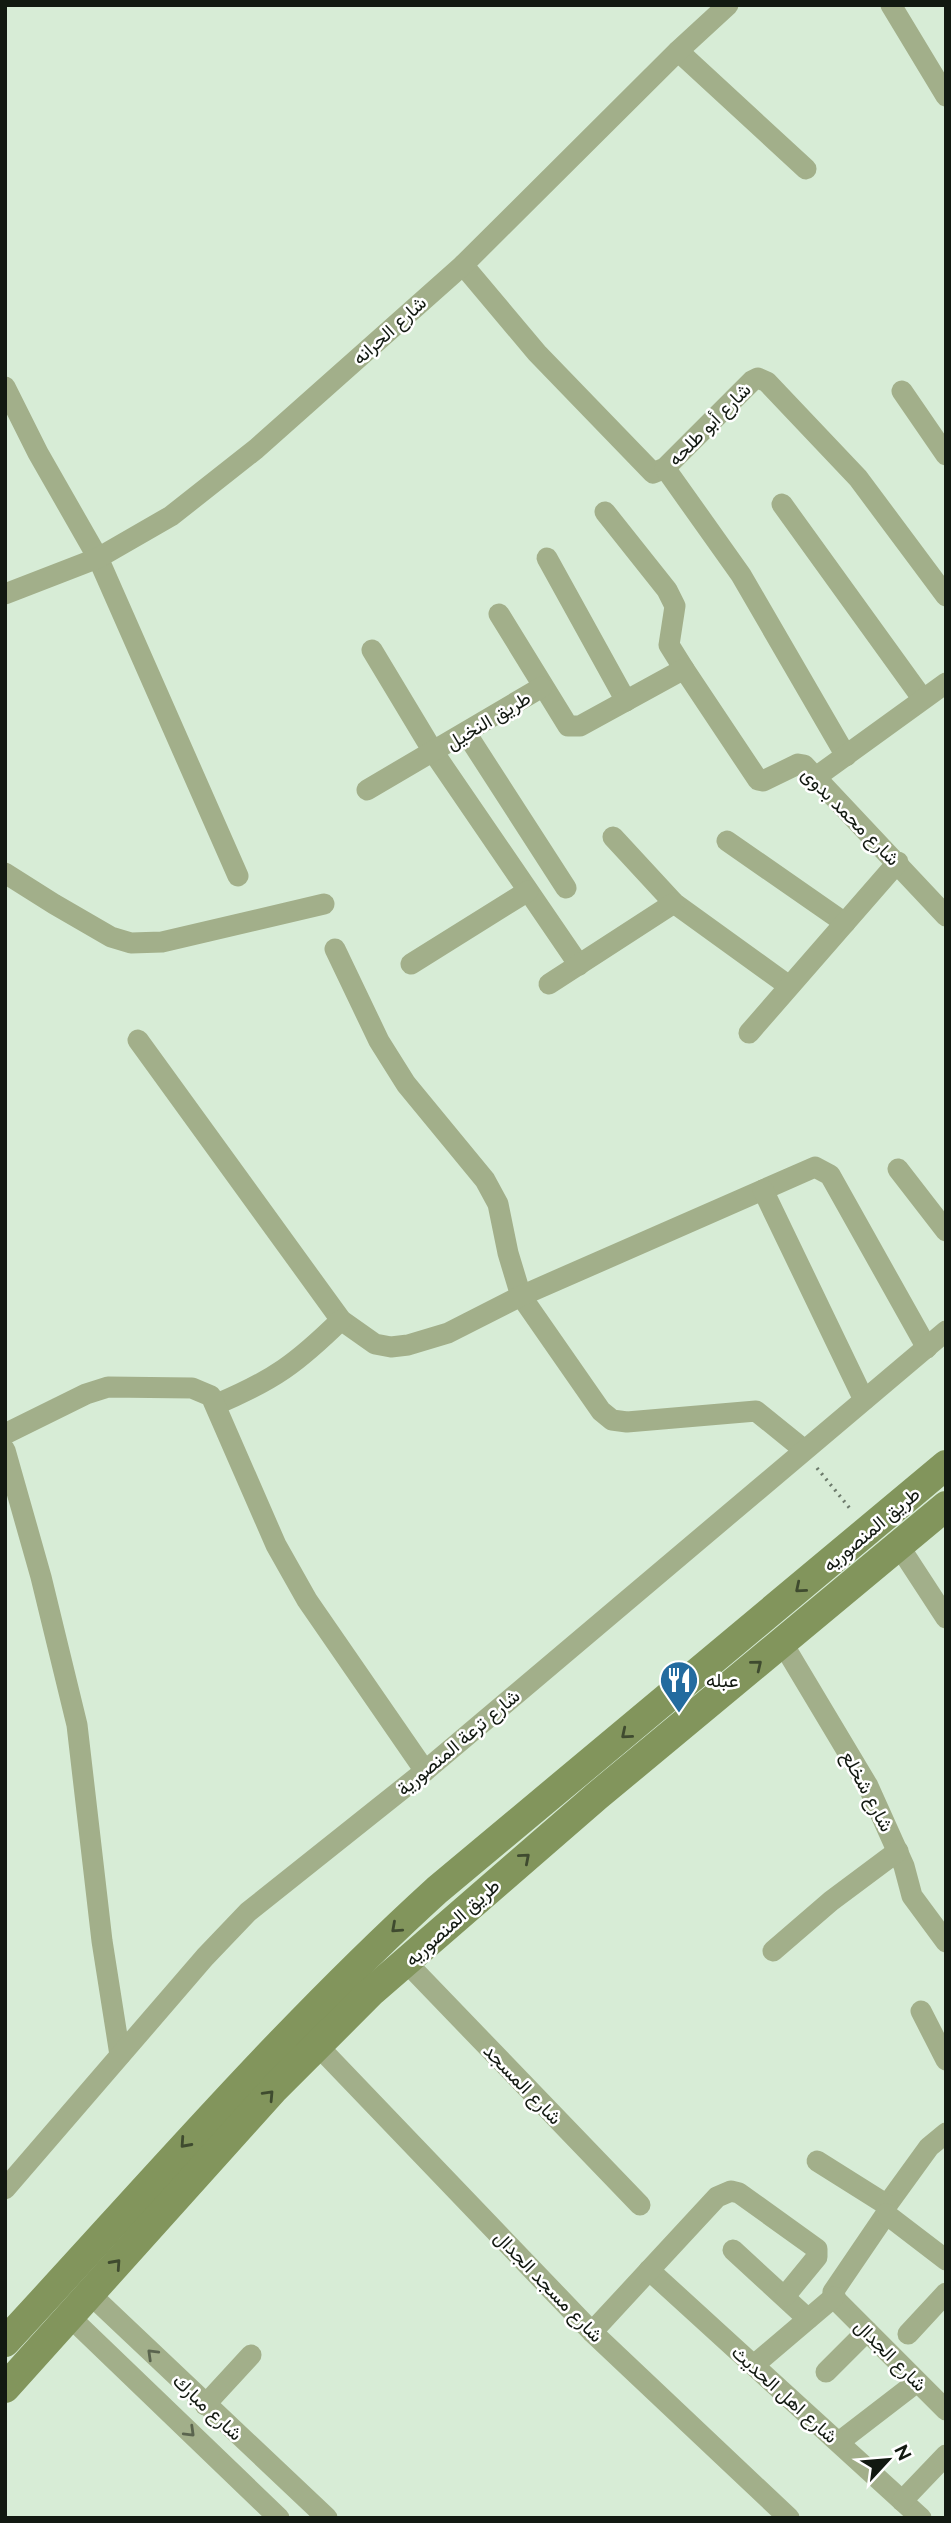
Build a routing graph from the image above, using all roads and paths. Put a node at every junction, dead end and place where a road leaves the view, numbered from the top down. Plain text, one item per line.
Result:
1 (728, 5) edge
2 (891, 5) edge
3 (678, 51) junction
4 (946, 96) edge
5 (806, 169) dead end
6 (463, 265) junction
7 (5, 387) edge
8 (902, 391) dead end
9 (946, 455) edge
10 (665, 468) junction
11 (782, 504) dead end
12 (605, 512) dead end
13 (98, 558) junction
14 (547, 558) dead end
15 (5, 594) edge
16 (946, 596) edge
17 (499, 614) dead end
18 (372, 650) dead end
19 (684, 669) junction
20 (946, 683) edge
21 (542, 687) junction
22 (922, 698) junction
23 (626, 701) junction
24 (466, 733) junction
25 (434, 753) junction
26 (846, 756) junction
27 (816, 777) junction
28 (367, 790) dead end
29 (613, 837) dead end
30 (727, 841) dead end
31 (898, 862) junction
32 (5, 873) edge
33 (238, 876) dead end
34 (566, 888) dead end
35 (528, 891) junction
36 (674, 903) junction
37 (324, 904) dead end
38 (946, 916) edge
39 (845, 923) junction
40 (335, 949) dead end
41 (411, 964) dead end
42 (579, 965) junction
43 (549, 984) dead end
44 (789, 986) junction
45 (749, 1033) dead end
46 (138, 1040) dead end
47 (898, 1169) dead end
48 (762, 1190) junction
49 (946, 1231) edge
50 (521, 1296) junction
51 (341, 1320) junction
52 (946, 1331) edge
53 (926, 1349) junction
54 (864, 1400) junction
55 (217, 1404) junction
56 (5, 1434) edge
57 (5, 1450) edge
58 (807, 1455) junction
59 (946, 1465) edge
60 (946, 1506) edge
61 (848, 1507) dead end
62 (899, 1546) junction
63 (946, 1618) edge
64 (783, 1644) junction
65 (425, 1771) junction
66 (898, 1851) junction
67 (438, 1890) junction
68 (459, 1914) junction
69 (946, 1942) edge
70 (774, 1951) dead end
71 (407, 1963) junction
72 (921, 2011) dead end
73 (318, 2046) junction
74 (120, 2055) junction
75 (946, 2060) edge
76 (946, 2133) edge
77 (817, 2161) dead end
78 (5, 2189) edge
79 (640, 2205) dead end
80 (886, 2210) junction
81 (733, 2250) dead end
82 (946, 2260) edge
83 (649, 2270) junction
84 (946, 2293) edge
85 (90, 2294) junction
86 (785, 2296) junction
87 (835, 2299) junction
88 (70, 2317) junction
89 (808, 2319) junction
90 (867, 2331) junction
91 (592, 2332) junction
92 (908, 2334) dead end
93 (5, 2342) edge
94 (251, 2355) dead end
95 (754, 2365) junction
96 (826, 2372) dead end
97 (917, 2382) junction
98 (5, 2388) edge
99 (205, 2405) junction
100 (946, 2410) edge
101 (839, 2442) junction
102 (946, 2455) edge
103 (265, 2461) junction
104 (244, 2484) junction
105 (902, 2501) junction
106 (279, 2518) edge
107 (327, 2518) edge
108 (789, 2518) edge
109 (921, 2518) edge

1 - 3 street, شارع الحرانه
2 - 4 street
3 - 5 street
3 - 6 street, شارع الحرانه
6 - 10 street, شارع أبو طلحه
6 - 13 street, شارع الحرانه
7 - 13 street
8 - 9 street
10 - 16 street, شارع أبو طلحه
10 - 26 street
11 - 22 street
12 - 19 street
13 - 15 street, شارع الحرانه
13 - 33 street
14 - 23 street
17 - 21 street
18 - 25 street, طريق النخيل
19 - 23 street
19 - 27 street, شارع محمد بدوى
20 - 22 street
21 - 23 street
21 - 24 street, طريق النخيل
22 - 26 street
24 - 25 street, طريق النخيل
24 - 34 street
25 - 28 street, طريق النخيل
25 - 35 street
26 - 27 street
27 - 31 street, شارع محمد بدوى
29 - 36 street
30 - 39 street
31 - 38 street, شارع محمد بدوى
31 - 39 street
32 - 37 street
35 - 41 street
35 - 42 street
36 - 42 street
36 - 44 street
39 - 44 street
40 - 50 street
42 - 43 street
44 - 45 street
46 - 51 street
47 - 49 street
48 - 50 street
48 - 53 street
48 - 54 street
50 - 51 street
50 - 58 street
51 - 55 street
52 - 53 street, شارع ترعة المنصورية
53 - 54 street, شارع ترعة المنصورية
54 - 58 street, شارع ترعة المنصورية
55 - 56 street
55 - 65 street
57 - 74 street
58 - 61 path
58 - 65 street, شارع ترعة المنصورية
59 -> 67 main road, طريق المنصوريه
60 - 62 main road, طريق المنصوريه
62 - 63 street
62 - 64 main road, طريق المنصوريه
64 - 66 street, شارع شخلع
68 -> 64 main road, طريق المنصوريه
65 - 74 street, شارع ترعة المنصورية
66 - 69 street, شارع شخلع
66 - 70 street
67 - 68 main road
67 -> 93 main road, طريق المنصوريه
68 - 71 main road, طريق المنصوريه
71 - 73 main road, طريق المنصوريه
71 - 79 street, شارع المسجد
72 - 75 street
85 -> 73 main road, طريق المنصوريه
73 - 91 street, شارع مسجد الجدال
74 - 78 street, شارع ترعة المنصورية
76 - 80 street
77 - 80 street
80 - 82 street
80 - 87 street
81 - 86 street
83 - 86 street
83 - 91 street
83 - 95 street, شارع اهل الحديث
84 - 92 street
85 - 88 main road, طريق المنصوريه
99 -> 85 street, شارع مبارك
86 - 89 street
87 - 89 street
87 - 90 street, شارع الجدال
88 - 98 main road, طريق المنصوريه
88 -> 104 street, شارع مبارك
89 - 95 street
90 - 96 street
90 - 97 street, شارع الجدال
91 - 108 street, شارع مسجد الجدال
94 - 99 street
95 - 101 street, شارع اهل الحديث
97 - 100 street, شارع الجدال
97 - 101 street
99 - 103 street, شارع مبارك
101 - 105 street, شارع اهل الحديث
102 - 105 street
103 - 104 street
103 - 107 street, شارع مبارك
104 - 106 street, شارع مبارك
105 - 109 street, شارع اهل الحديث

